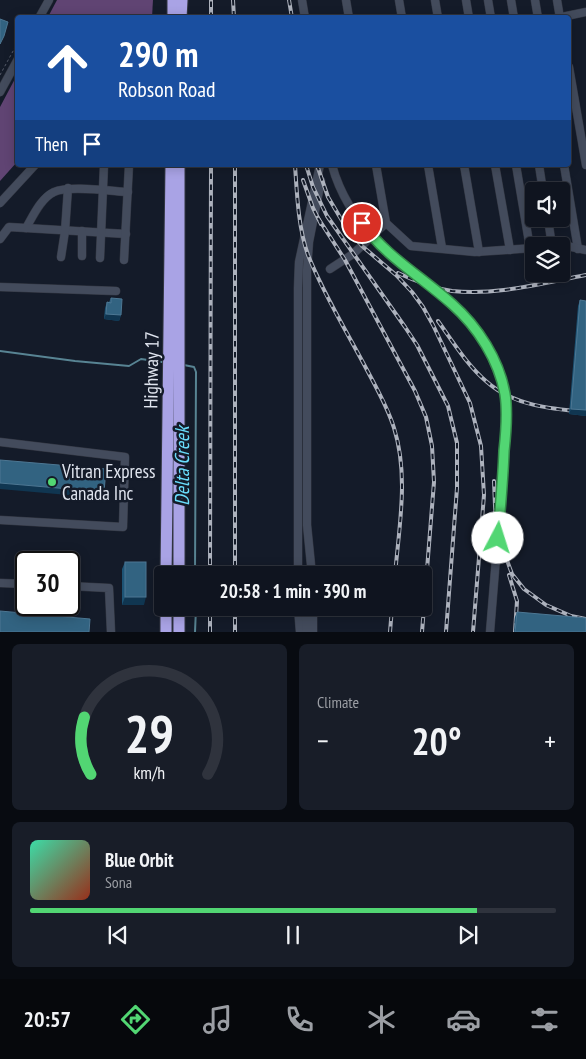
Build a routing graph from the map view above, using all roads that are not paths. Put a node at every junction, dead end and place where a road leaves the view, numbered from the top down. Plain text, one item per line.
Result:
1 (48, 0) edge
2 (173, 0) edge
3 (182, 0) edge
4 (302, 0) edge
5 (346, 0) edge
6 (399, 0) edge
7 (435, 0) edge
8 (466, 0) edge
9 (488, 0) edge
10 (511, 0) edge
11 (535, 0) edge
12 (557, 0) edge
13 (586, 12) edge
14 (40, 15) edge
15 (173, 15) edge
16 (181, 15) edge
17 (304, 15) edge
18 (348, 15) edge
19 (402, 15) edge
20 (438, 15) edge
21 (468, 15) edge
22 (490, 15) edge
23 (514, 15) edge
24 (538, 15) edge
25 (559, 15) edge
26 (570, 15) edge
27 (15, 64) edge
28 (571, 79) edge
29 (0, 92) edge
30 (586, 165) edge
31 (33, 167) edge
32 (104, 167) edge
33 (130, 167) edge
34 (171, 167) edge
35 (179, 167) edge
36 (320, 167) edge
37 (324, 167) edge
38 (333, 167) edge
39 (376, 167) edge
40 (428, 167) edge
41 (464, 167) edge
42 (495, 167) edge
43 (516, 167) edge
44 (539, 167) edge
45 (564, 167) edge
46 (542, 182) edge
47 (68, 188) junction
48 (103, 190) junction
49 (128, 192) junction
50 (0, 203) edge
51 (386, 223) junction
52 (26, 228) junction
53 (65, 231) junction
54 (82, 232) junction
55 (102, 233) junction
56 (126, 234) junction
57 (372, 236) junction
58 (530, 237) edge
59 (0, 239) edge
60 (442, 248) junction
61 (525, 249) edge
62 (582, 249) edge
63 (510, 250) junction
64 (479, 252) junction
65 (82, 256) dead end
66 (61, 257) dead end
67 (100, 258) dead end
68 (124, 260) dead end
69 (330, 269) dead end
70 (0, 287) edge
71 (116, 291) dead end
72 (0, 442) edge
73 (0, 520) edge
74 (299, 549) junction
75 (166, 566) edge
76 (179, 566) edge
77 (298, 566) edge
78 (302, 566) edge
79 (311, 566) edge
80 (0, 583) edge
81 (15, 584) edge
82 (80, 587) edge
83 (166, 616) edge
84 (179, 616) edge
85 (299, 616) edge
86 (306, 616) edge
87 (313, 616) edge
88 (111, 632) edge
89 (166, 632) edge
90 (179, 632) edge
91 (300, 632) edge
92 (307, 632) edge
93 (313, 632) edge
94 (490, 632) edge

1 - 14 street
2 - 15 highway
3 - 16 highway
4 - 17 street
5 - 18 street
6 - 19 street
7 - 20 street
8 - 21 street
9 - 22 street
10 - 23 street
11 - 24 street
12 - 25 street
13 - 26 street
27 - 29 street
28 - 30 street
31 - 50 street
32 - 48 street
33 - 49 street
34 - 75 highway, Highway 17
35 - 76 highway, Highway 17
36 - 74 street
37 - 79 street
38 - 57 street
39 - 51 street
40 - 60 street
41 - 64 street
42 - 63 street
43 - 58 street
44 - 46 street
45 - 62 street
47 - 48 street
47 - 52 street
47 - 53 street
48 - 49 street
48 - 55 street
49 - 56 street
51 - 57 street
51 - 60 street
52 - 53 street
52 - 59 street
53 - 54 street
53 - 66 street
54 - 55 street
54 - 65 street
55 - 56 street
55 - 67 street
56 - 68 street
57 - 69 street
57 - 94 street
60 - 64 street
61 - 63 street
63 - 64 street
70 - 71 street
72 - 73 street
74 - 77 street
74 - 78 street
80 - 81 street
82 - 88 street
83 - 89 highway
84 - 90 highway
85 - 91 street
86 - 92 street
87 - 93 street

